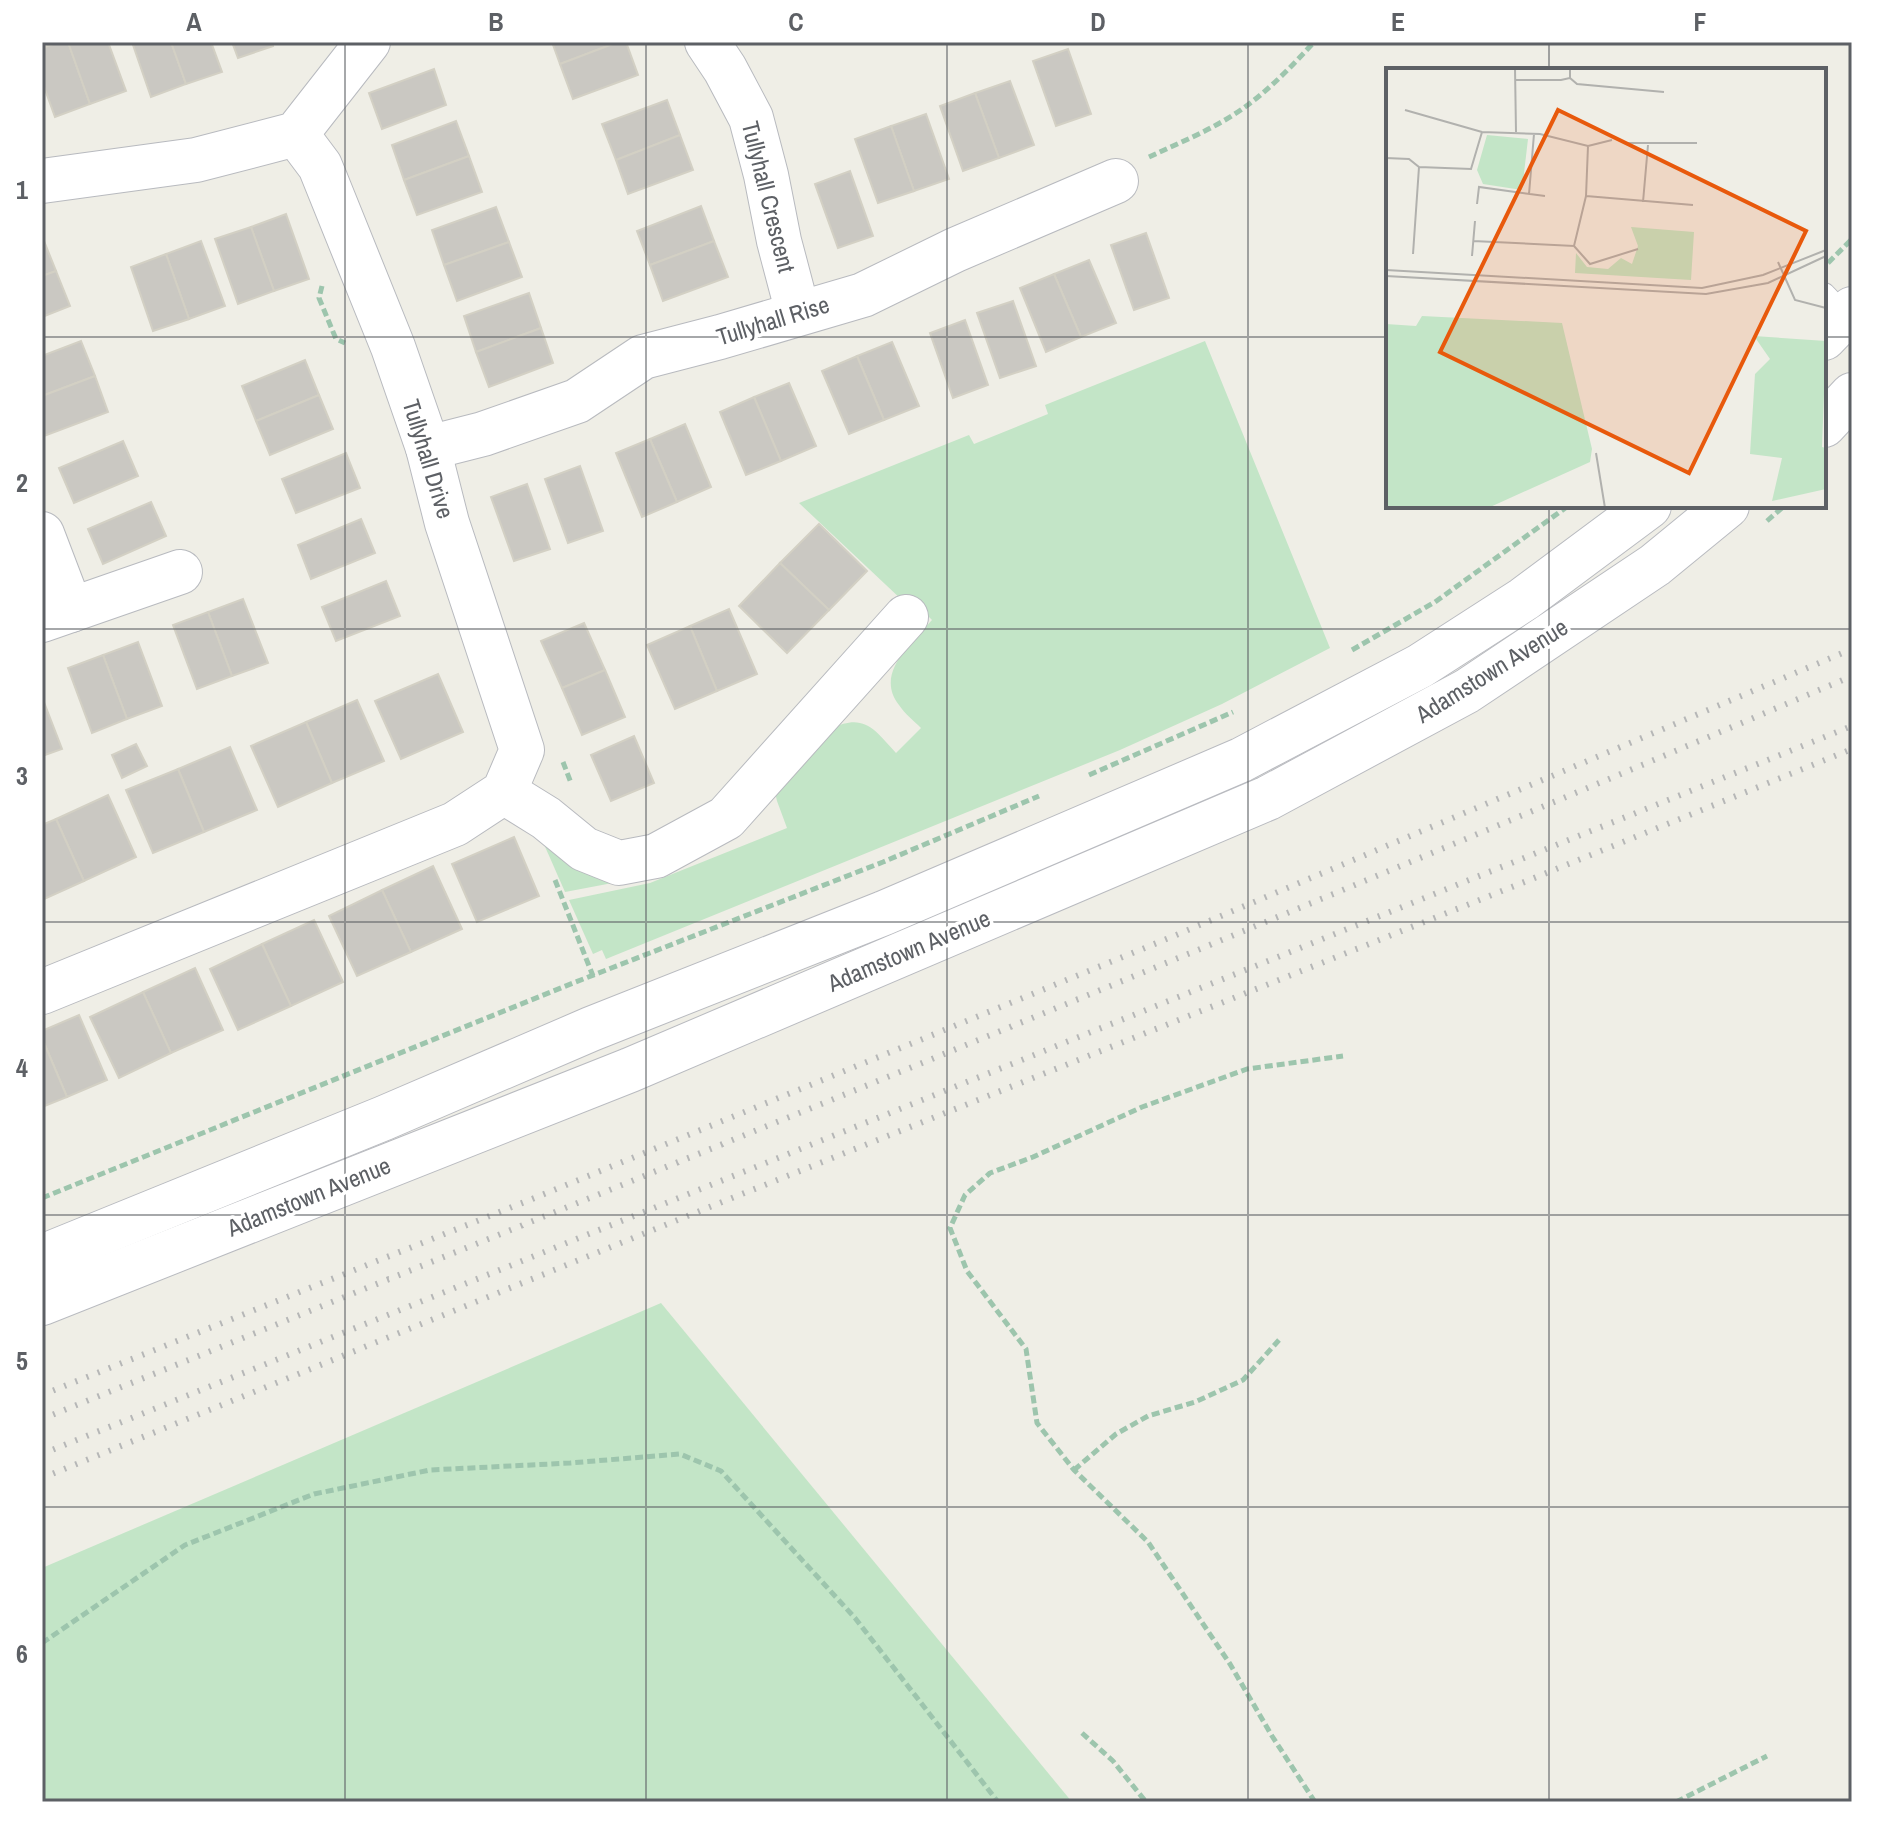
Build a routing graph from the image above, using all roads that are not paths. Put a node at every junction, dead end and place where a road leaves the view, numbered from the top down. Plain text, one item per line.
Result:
1 (368, 42) edge
2 (707, 42) edge
3 (296, 134) junction
4 (42, 181) edge
5 (1116, 181) road end
6 (798, 313) junction
7 (1852, 395) edge
8 (1826, 423) edge
9 (428, 448) junction
10 (1646, 508) edge
11 (1725, 508) edge
12 (42, 534) edge
13 (180, 572) dead end
14 (56, 615) edge
15 (906, 617) dead end
16 (504, 792) junction
17 (42, 992) edge
18 (42, 1257) edge
19 (42, 1303) edge

1 - 3 street
2 - 6 street, Tullyhall Crescent
3 - 4 street
3 - 9 street, Tullyhall Drive
5 - 6 street, Tullyhall Rise
6 - 9 street, Tullyhall Rise
7 - 8 street
9 - 16 street, Tullyhall Drive
10 - 18 street, Adamstown Avenue
11 - 19 street, Adamstown Avenue
12 - 14 street
13 - 14 street
15 - 16 street
16 - 17 street

